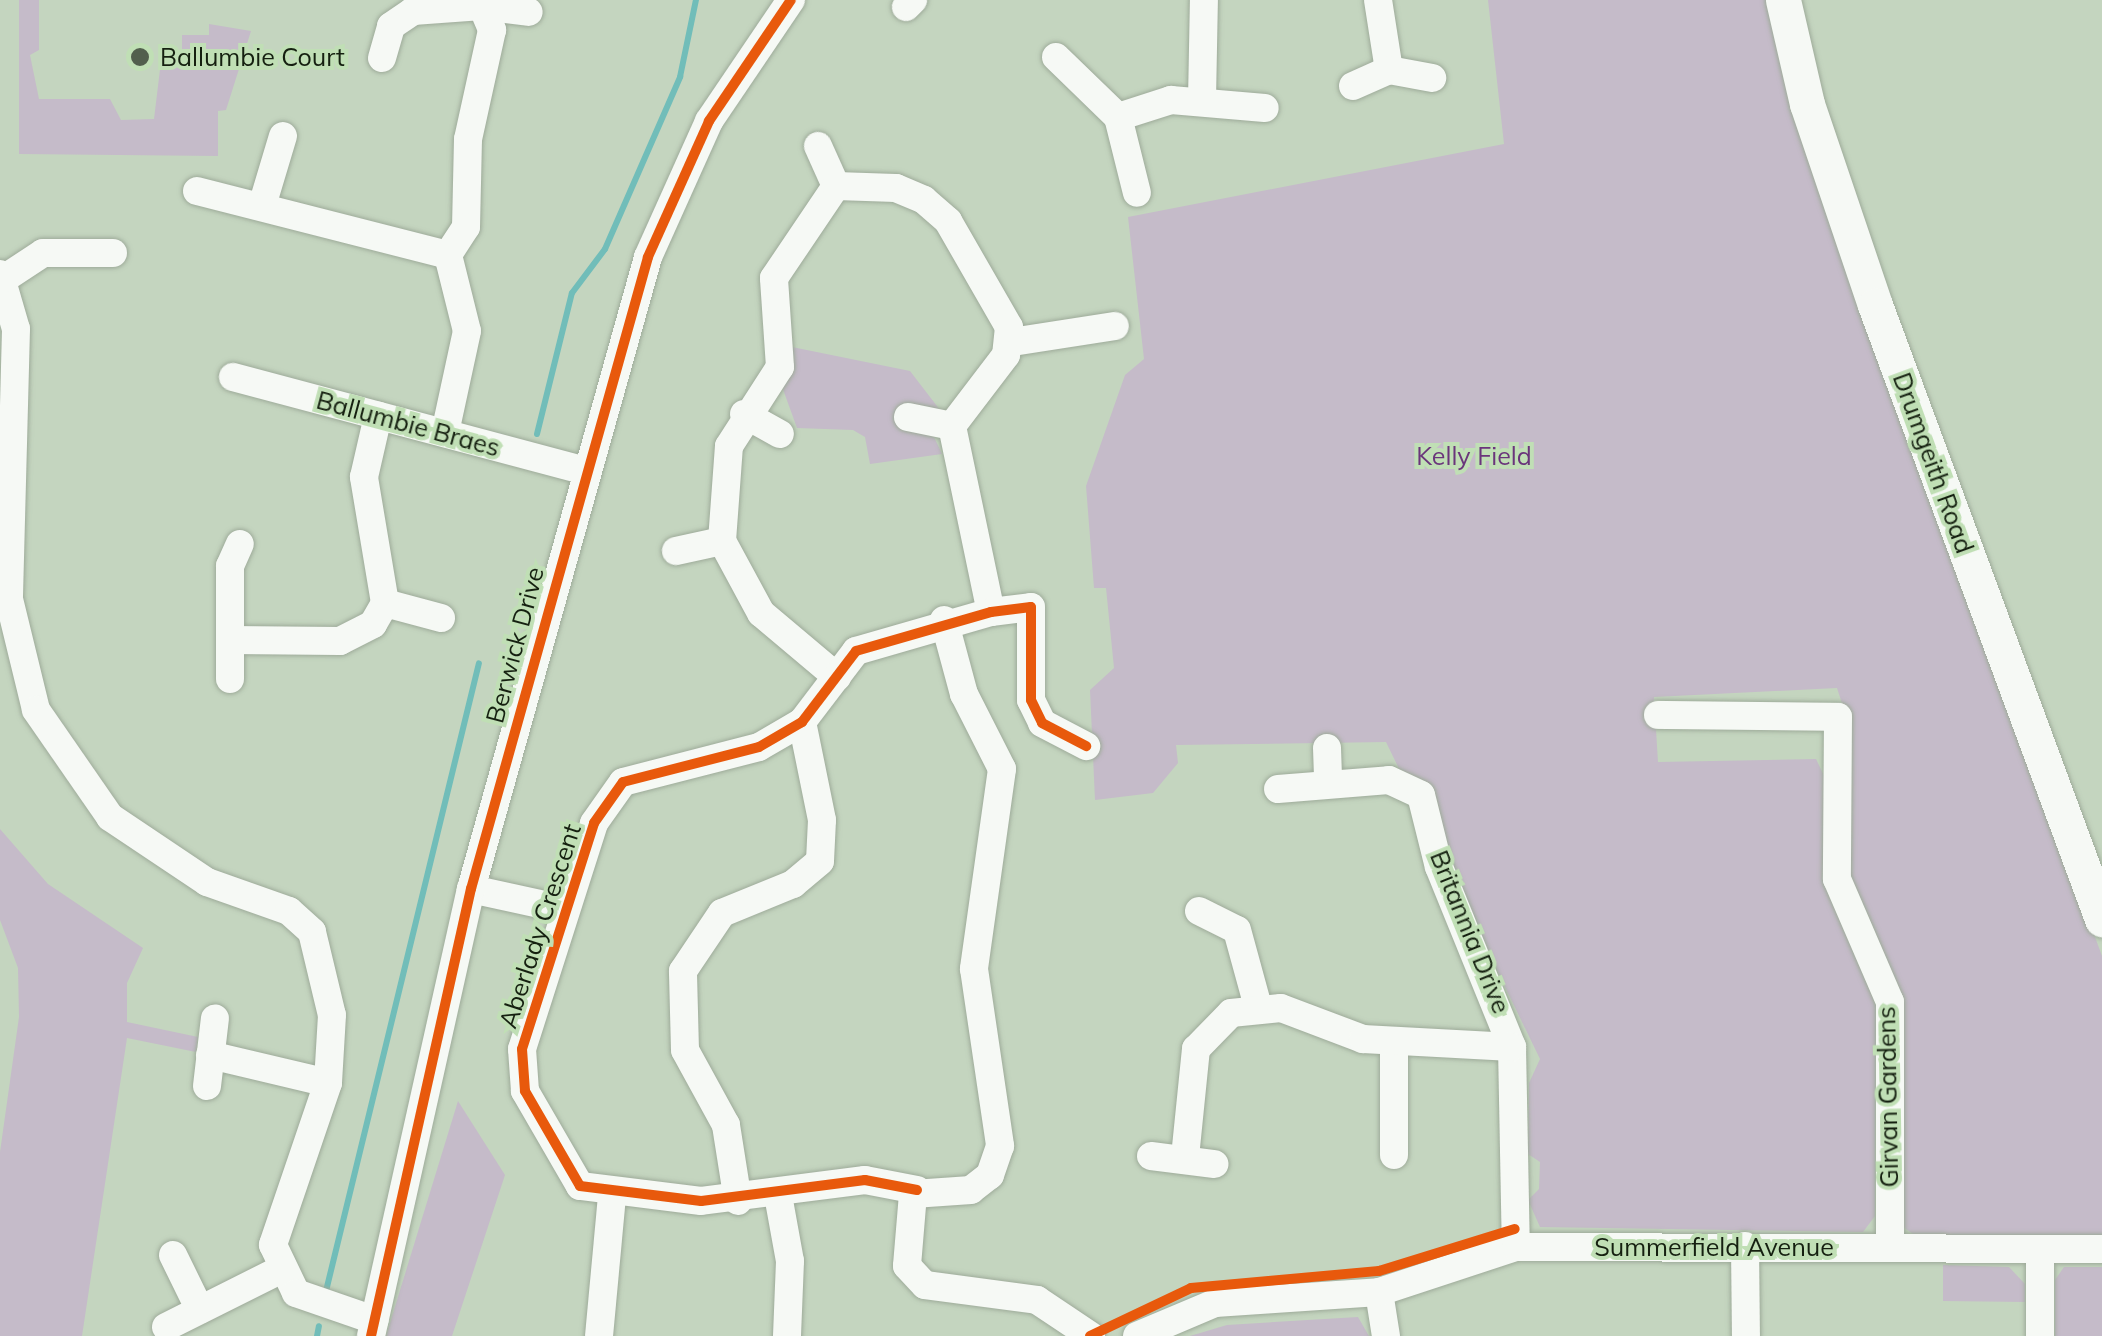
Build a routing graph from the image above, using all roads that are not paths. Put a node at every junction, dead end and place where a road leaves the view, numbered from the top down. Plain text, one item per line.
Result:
1 (791, 0) edge
2 (1204, 0) edge
3 (1378, 0) edge
4 (1784, 0) edge
5 (482, 6) junction
6 (530, 12) dead end
7 (1056, 57) dead end
8 (382, 58) dead end
9 (1389, 70) junction
10 (1432, 78) dead end
11 (1353, 86) dead end
12 (1202, 100) junction
13 (1265, 108) dead end
14 (1118, 117) junction
15 (283, 136) dead end
16 (818, 146) dead end
17 (836, 186) junction
18 (197, 190) dead end
19 (1136, 194) dead end
20 (262, 206) junction
21 (112, 252) dead end
22 (448, 255) junction
23 (3, 276) edge
24 (1115, 326) dead end
25 (1012, 342) junction
26 (233, 378) dead end
27 (744, 414) junction
28 (378, 416) junction
29 (908, 417) dead end
30 (952, 426) junction
31 (445, 433) junction
32 (780, 434) dead end
33 (582, 470) junction
34 (722, 542) junction
35 (240, 544) dead end
36 (676, 550) dead end
37 (386, 603) junction
38 (991, 612) junction
39 (441, 618) dead end
40 (944, 620) junction
41 (230, 640) junction
42 (836, 677) junction
43 (230, 680) dead end
44 (1658, 715) dead end
45 (802, 722) junction
46 (1086, 746) dead end
47 (1326, 748) dead end
48 (1328, 784) junction
49 (1278, 789) dead end
50 (471, 889) junction
51 (563, 909) junction
52 (1198, 911) dead end
53 (2102, 919) edge
54 (1258, 1008) junction
55 (215, 1018) dead end
56 (1394, 1041) junction
57 (1512, 1047) junction
58 (210, 1054) junction
59 (328, 1084) junction
60 (206, 1086) dead end
61 (1394, 1155) dead end
62 (1151, 1156) dead end
63 (1185, 1158) junction
64 (1214, 1164) dead end
65 (930, 1190) junction
66 (612, 1195) junction
67 (778, 1195) junction
68 (738, 1201) junction
69 (1516, 1246) junction
70 (1745, 1246) junction
71 (1890, 1248) junction
72 (2040, 1249) junction
73 (2102, 1249) edge
74 (173, 1256) dead end
75 (280, 1270) junction
76 (1379, 1292) junction
77 (200, 1310) junction
78 (166, 1327) dead end
79 (372, 1328) edge
80 (599, 1336) edge
81 (787, 1336) edge
82 (1090, 1336) edge
83 (1138, 1336) edge
84 (1386, 1336) edge
85 (1746, 1336) edge
86 (2040, 1336) edge

1 - 33 street, Berwick Drive
2 - 12 street
3 - 9 street
4 - 53 main road, Drumgeith Road
5 - 6 street
5 - 8 street
5 - 22 street
7 - 14 street
9 - 10 street
9 - 11 street
12 - 13 street
12 - 14 street
14 - 19 street
15 - 20 street
16 - 17 street
17 - 25 street
17 - 27 street
18 - 20 street
20 - 22 street
21 - 23 street
22 - 31 street
23 - 59 street
24 - 25 street
25 - 30 street
26 - 28 street, Ballumbie Braes
27 - 32 street
27 - 34 street
28 - 31 street, Ballumbie Braes
28 - 37 street
29 - 30 street
30 - 38 street
31 - 33 street, Ballumbie Braes
33 - 50 street, Berwick Drive
34 - 36 street
34 - 42 street
35 - 41 street
37 - 39 street
37 - 41 street
38 - 40 street, Aberlady Crescent
38 - 46 street, Aberlady Crescent
40 - 42 street, Aberlady Crescent
40 - 65 street
41 - 43 street
42 - 45 street, Aberlady Crescent
44 - 71 street, Girvan Gardens
45 - 51 street, Aberlady Crescent
45 - 68 street
47 - 48 street
48 - 49 street, Britannia Drive
48 - 57 street, Britannia Drive
50 - 51 street, Aberlady Crescent
50 - 79 street, Berwick Drive
51 - 66 street, Aberlady Crescent
52 - 54 street
54 - 56 street
54 - 63 street
55 - 58 street
56 - 57 street
56 - 61 street
57 - 69 street
58 - 59 street
58 - 60 street
59 - 75 street
62 - 63 street
63 - 64 street
65 - 67 street, Aberlady Crescent
65 - 82 street
66 - 68 street, Aberlady Crescent
66 - 80 street
67 - 68 street, Aberlady Crescent
67 - 81 street
69 - 70 street, Summerfield Avenue
69 - 76 street, Summerfield Avenue
70 - 71 street, Summerfield Avenue
70 - 85 street
71 - 72 street, Summerfield Avenue
72 - 73 street, Summerfield Avenue
72 - 86 street
74 - 77 street
75 - 77 street
75 - 79 street
76 - 83 street, Summerfield Avenue
76 - 84 street
77 - 78 street

